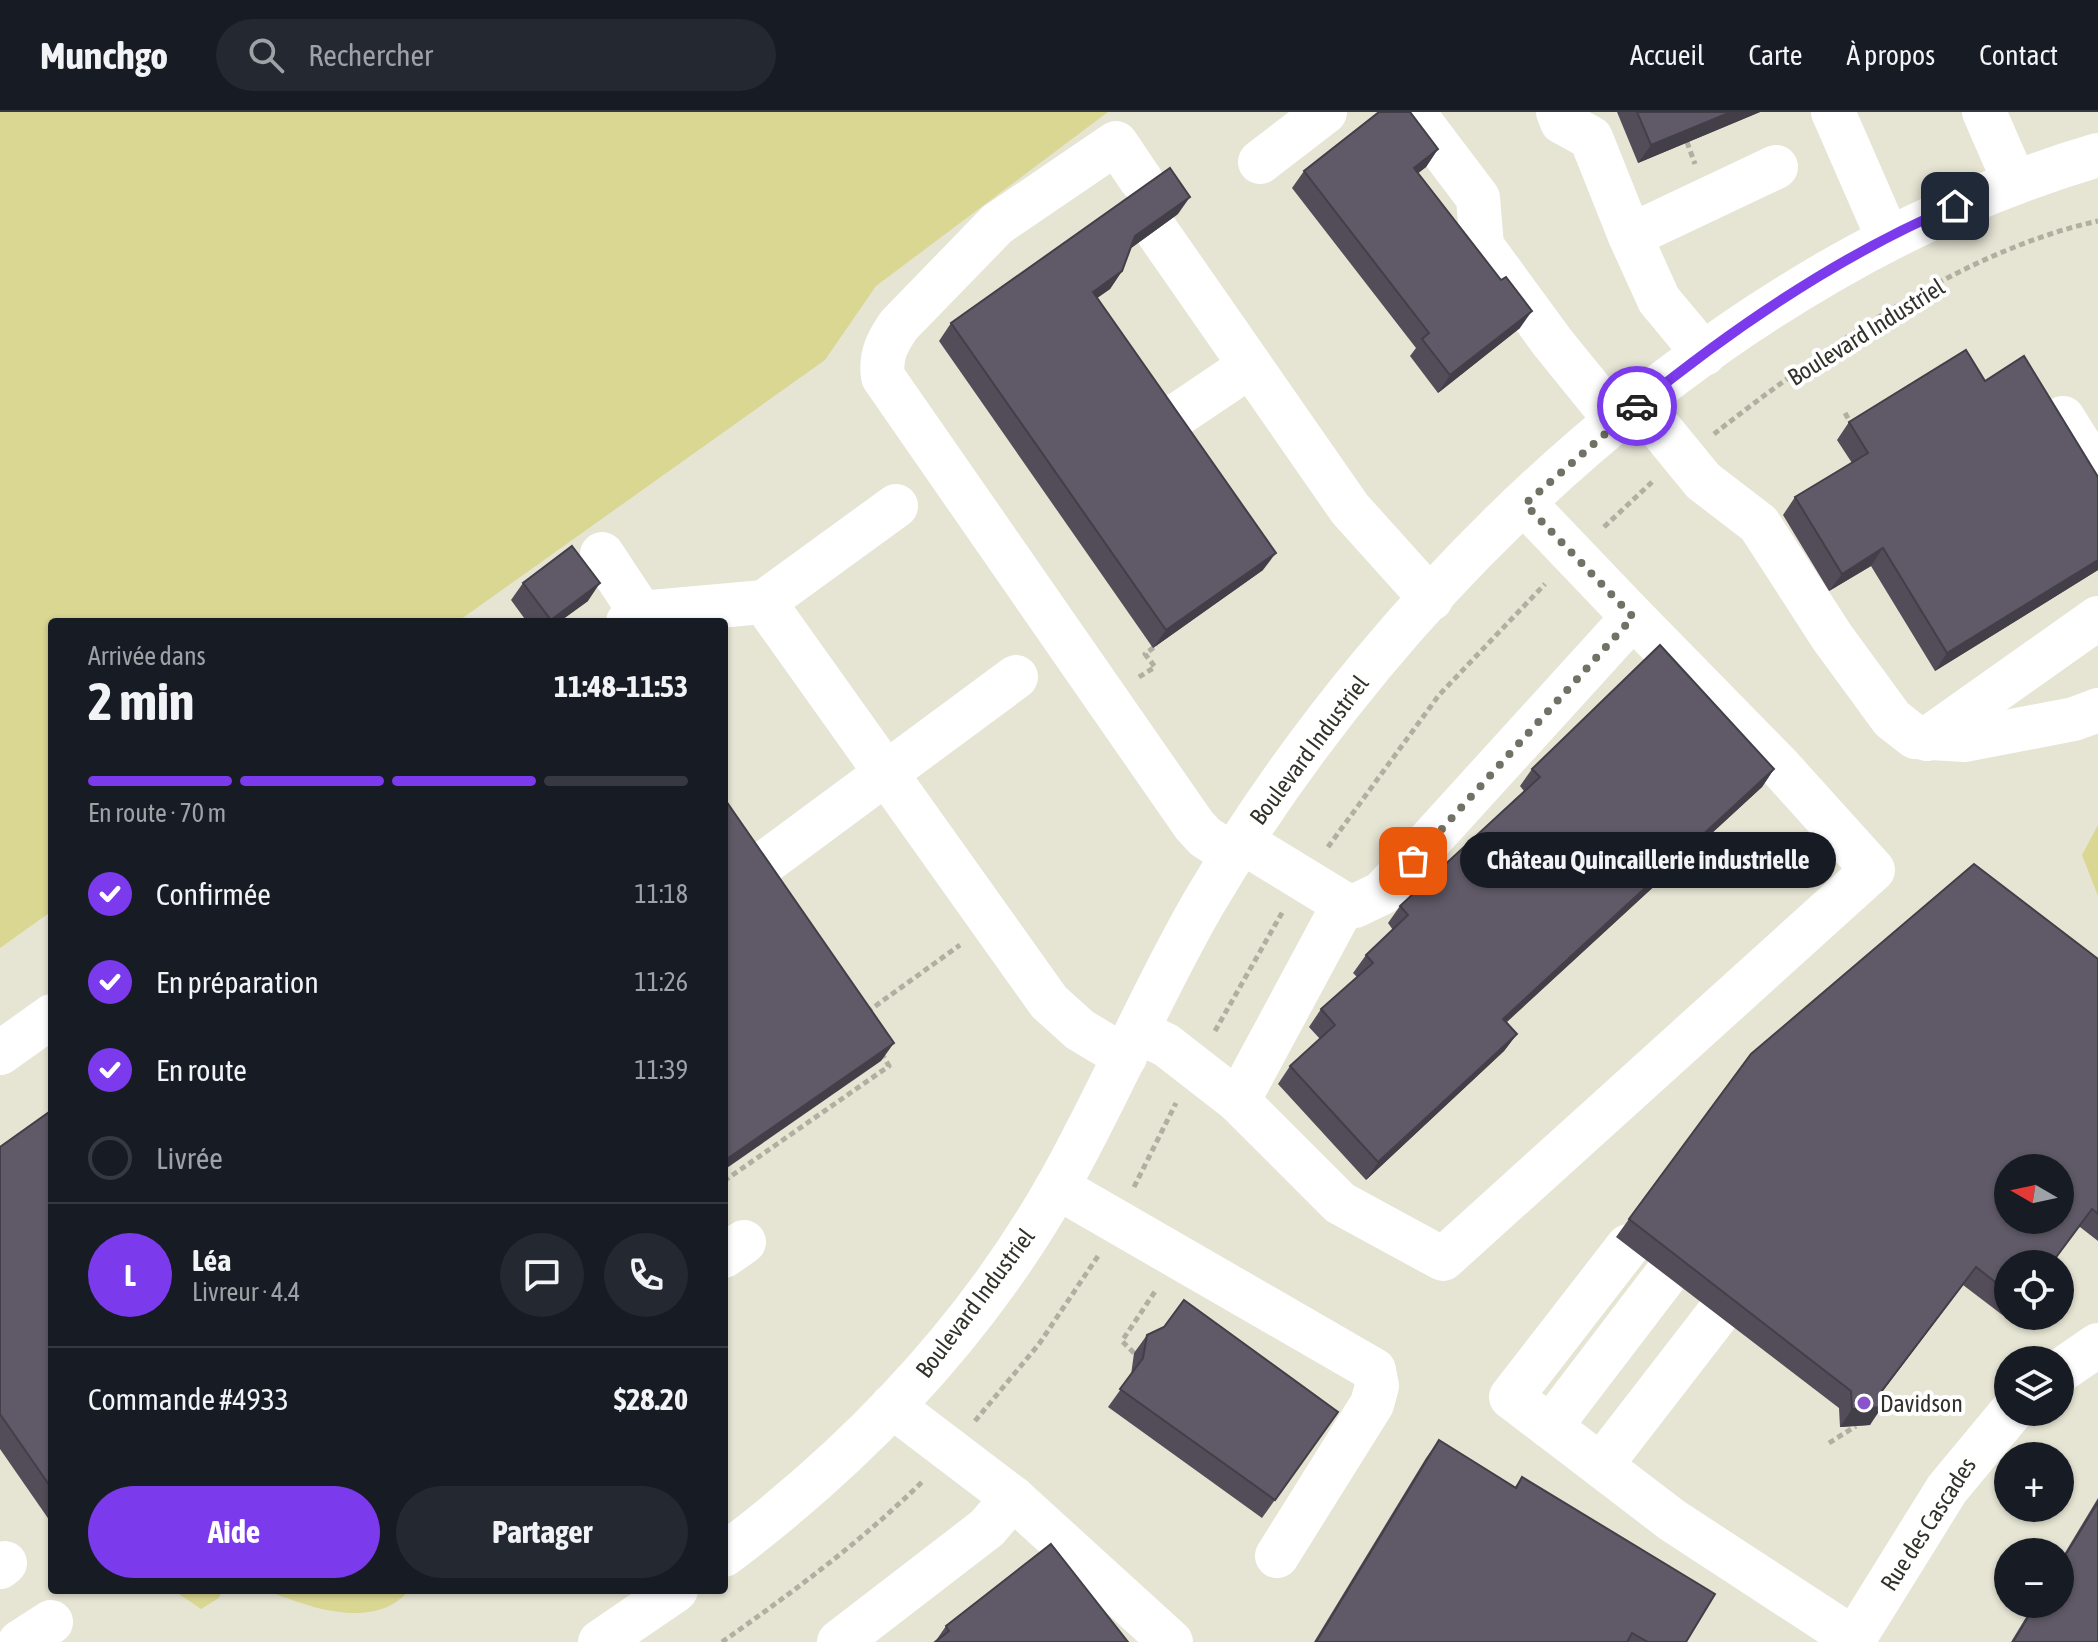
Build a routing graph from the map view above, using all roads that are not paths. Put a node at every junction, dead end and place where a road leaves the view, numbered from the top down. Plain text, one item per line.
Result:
1 (1325, 112) edge
2 (1413, 112) edge
3 (1558, 112) edge
4 (1833, 112) edge
5 (1984, 112) edge
6 (2098, 155) edge
7 (1260, 162) dead end
8 (1776, 167) dead end
9 (1141, 180) dead end
10 (2015, 183) junction
11 (1156, 230) edge
12 (1630, 236) junction
13 (1888, 238) junction
14 (1704, 354) junction
15 (1250, 366) junction
16 (1629, 413) junction
17 (2063, 418) edge
18 (1161, 426) edge
19 (2098, 474) edge
20 (1525, 504) junction
21 (896, 506) dead end
22 (602, 554) dead end
23 (1431, 599) junction
24 (764, 602) junction
25 (634, 617) edge
26 (1633, 617) junction
27 (2098, 618) edge
28 (1016, 677) dead end
29 (2098, 710) edge
30 (1927, 739) junction
31 (886, 774) junction
32 (1237, 848) junction
33 (751, 873) edge
34 (1344, 904) junction
35 (48, 1019) edge
36 (1131, 1044) junction
37 (0, 1053) edge
38 (1238, 1101) junction
39 (1057, 1187) junction
40 (1628, 1246) edge
41 (1666, 1275) edge
42 (1717, 1315) edge
43 (2098, 1345) edge
44 (2074, 1361) edge
45 (892, 1406) junction
46 (1999, 1426) edge
47 (1550, 1427) junction
48 (1601, 1465) junction
49 (1013, 1498) junction
50 (728, 1552) edge
51 (1277, 1556) dead end
52 (670, 1594) edge
53 (1853, 1640) edge
54 (600, 1642) edge
55 (839, 1642) edge
56 (1171, 1642) edge

1 - 7 street
2 - 16 street
3 - 12 street
4 - 13 street
5 - 10 street
6 - 10 street, Boulevard Industriel
8 - 12 street
9 - 32 street
10 - 13 street, Boulevard Industriel
11 - 15 street
12 - 14 street
13 - 14 street, Boulevard Industriel
14 - 16 street, Boulevard Industriel
15 - 18 street
15 - 23 street
16 - 20 street, Boulevard Industriel
16 - 30 street
17 - 19 street
20 - 23 street, Boulevard Industriel
20 - 26 street
21 - 24 street
22 - 25 street
23 - 32 street, Boulevard Industriel
24 - 25 street
24 - 31 street
26 - 34 street
26 - 38 street
27 - 30 street
28 - 31 street
29 - 30 street
31 - 33 street
31 - 36 street
32 - 34 street
32 - 36 street, Boulevard Industriel
34 - 38 street
35 - 37 street
36 - 38 street
36 - 39 street, Boulevard Industriel
39 - 45 street, Boulevard Industriel
39 - 51 street
40 - 47 street
41 - 47 street
42 - 48 street
43 - 44 street
45 - 49 street
45 - 50 street, Boulevard Industriel
46 - 53 street, Rue des Cascades
47 - 48 street
48 - 53 street
49 - 55 street
49 - 56 street
52 - 54 street

